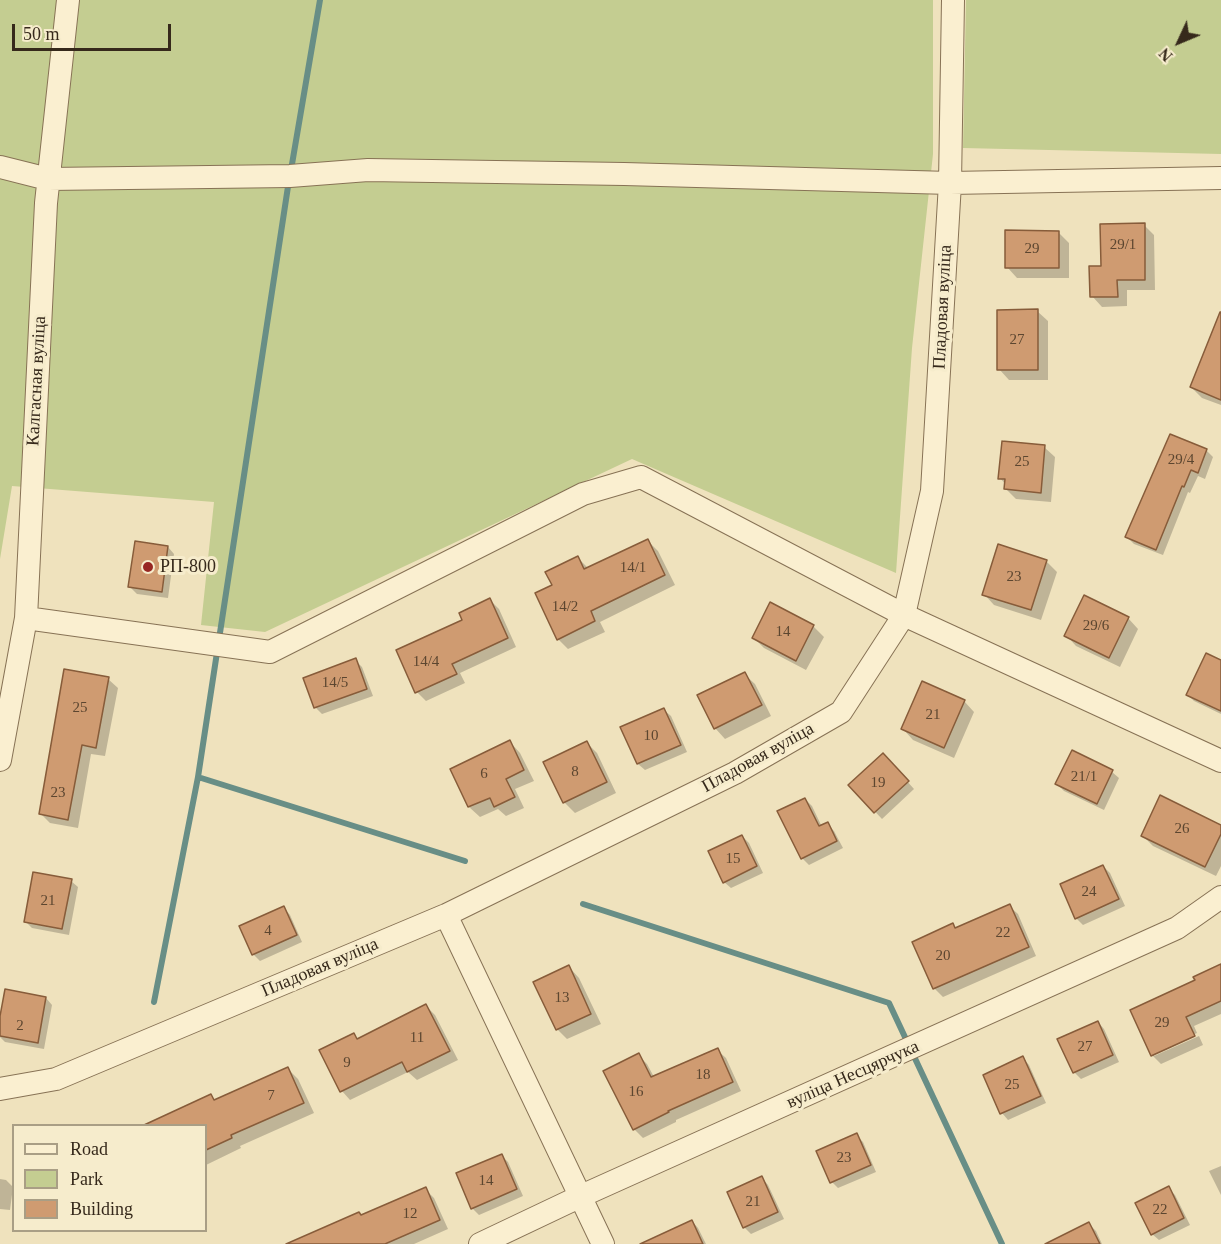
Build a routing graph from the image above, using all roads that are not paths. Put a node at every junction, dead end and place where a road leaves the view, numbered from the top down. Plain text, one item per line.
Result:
1 (68, 0) edge
2 (953, 0) edge
3 (0, 167) edge
4 (1221, 178) edge
5 (48, 179) junction
6 (950, 183) junction
7 (904, 615) junction
8 (26, 618) junction
9 (0, 760) edge
10 (1221, 761) edge
11 (1221, 897) edge
12 (446, 915) junction
13 (0, 1089) edge
14 (579, 1197) junction
15 (480, 1244) edge
16 (603, 1244) edge

1 - 5 street, Калгасная вуліца
2 - 6 street, Пладовая вуліца
3 - 5 street
4 - 6 street
5 - 6 street
5 - 8 street, Калгасная вуліца
6 - 7 street, Пладовая вуліца
7 - 8 street
7 - 10 street
7 - 12 street, Пладовая вуліца
8 - 9 street, Калгасная вуліца
11 - 14 street, вуліца Несцярчука
12 - 13 street, Пладовая вуліца
12 - 14 street
14 - 15 street, вуліца Несцярчука
14 - 16 street

